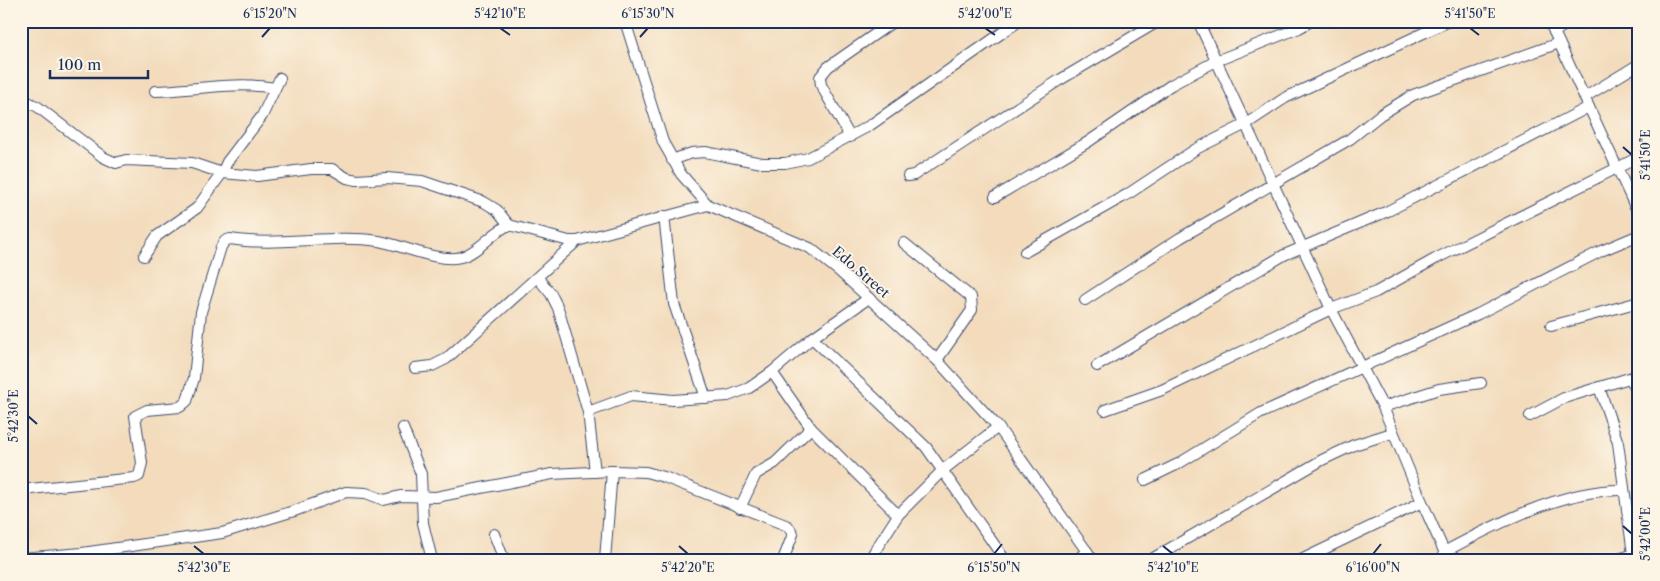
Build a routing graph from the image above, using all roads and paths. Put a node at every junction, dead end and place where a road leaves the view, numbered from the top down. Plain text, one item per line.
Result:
1 (625, 21) edge
2 (894, 21) edge
3 (1019, 21) edge
4 (1159, 21) edge
5 (1198, 21) edge
6 (1311, 21) edge
7 (1449, 21) edge
8 (1549, 21) edge
9 (1572, 21) edge
10 (1554, 32) junction
11 (1559, 43) junction
12 (1216, 61) junction
13 (1639, 64) edge
14 (280, 78) dead end
15 (275, 88) junction
16 (155, 91) dead end
17 (1587, 102) junction
18 (21, 103) edge
19 (1246, 124) junction
20 (850, 137) junction
21 (1639, 157) edge
22 (672, 160) junction
23 (1618, 167) junction
24 (222, 173) junction
25 (908, 176) dead end
26 (1273, 183) junction
27 (995, 197) dead end
28 (708, 205) junction
29 (1639, 215) edge
30 (664, 216) junction
31 (509, 225) junction
32 (1639, 235) edge
33 (577, 241) junction
34 (904, 243) dead end
35 (1303, 247) junction
36 (1024, 252) dead end
37 (144, 256) dead end
38 (538, 278) junction
39 (869, 298) junction
40 (1085, 300) dead end
41 (1639, 302) edge
42 (1332, 309) junction
43 (1550, 326) dead end
44 (812, 338) junction
45 (937, 360) junction
46 (1097, 366) dead end
47 (415, 368) dead end
48 (1362, 368) junction
49 (772, 372) junction
50 (1634, 377) edge
51 (1481, 383) dead end
52 (1599, 387) junction
53 (1639, 395) edge
54 (706, 398) junction
55 (1383, 407) junction
56 (1104, 410) dead end
57 (588, 412) junction
58 (1530, 416) dead end
59 (998, 427) junction
60 (403, 428) dead end
61 (811, 428) junction
62 (1392, 433) junction
63 (943, 470) junction
64 (612, 471) junction
65 (596, 472) junction
66 (1146, 480) dead end
67 (21, 490) edge
68 (1623, 490) junction
69 (424, 498) junction
70 (1422, 502) junction
71 (740, 508) junction
72 (898, 515) junction
73 (494, 534) dead end
74 (1636, 554) edge
75 (1090, 555) edge
76 (21, 558) edge
77 (1447, 558) edge
78 (1618, 559) edge
79 (432, 560) edge
80 (504, 560) edge
81 (605, 560) edge
82 (783, 560) edge
83 (869, 560) edge
84 (1004, 560) edge
85 (1077, 560) edge
86 (1150, 560) edge
87 (1301, 560) edge

1 - 22 street, Edo Street
2 - 20 street
3 - 20 street
4 - 25 street
5 - 12 street
6 - 12 street
7 - 19 street
8 - 10 street
9 - 10 street
10 - 11 street
11 - 17 street
11 - 26 street
12 - 19 street
12 - 27 street
13 - 17 street
14 - 15 street
15 - 16 street
15 - 24 street
17 - 23 street
17 - 35 street
18 - 24 street
19 - 26 street
19 - 36 street
20 - 22 street
21 - 23 street
22 - 28 street, Edo Street
23 - 29 street
23 - 42 street
24 - 31 street
24 - 37 street
26 - 35 street
26 - 40 street
28 - 30 street
28 - 39 street, Edo Street
30 - 33 street
30 - 54 street
31 - 33 street
31 - 67 street
32 - 48 street
33 - 38 street
34 - 45 street
35 - 42 street
35 - 46 street
38 - 47 street
38 - 57 street
39 - 44 street
39 - 45 street, Edo Street
41 - 43 street
42 - 48 street
42 - 56 street
44 - 49 street
44 - 63 street
45 - 59 street, Edo Street
48 - 55 street
48 - 66 street
49 - 54 street
49 - 61 street
50 - 52 street
50 - 53 street
51 - 55 street
52 - 58 street
52 - 68 street
54 - 57 street
55 - 62 street
57 - 65 street
59 - 63 street
59 - 75 street, Edo Street
60 - 69 street
61 - 71 street
61 - 72 street
62 - 70 street
62 - 86 street
63 - 72 street
63 - 84 street
64 - 65 street
64 - 71 street
64 - 81 street
65 - 69 street
68 - 74 street
68 - 77 street
69 - 76 street
69 - 79 street
70 - 77 street
70 - 87 street
71 - 82 street
72 - 83 street
73 - 80 street
74 - 78 street
75 - 85 street

